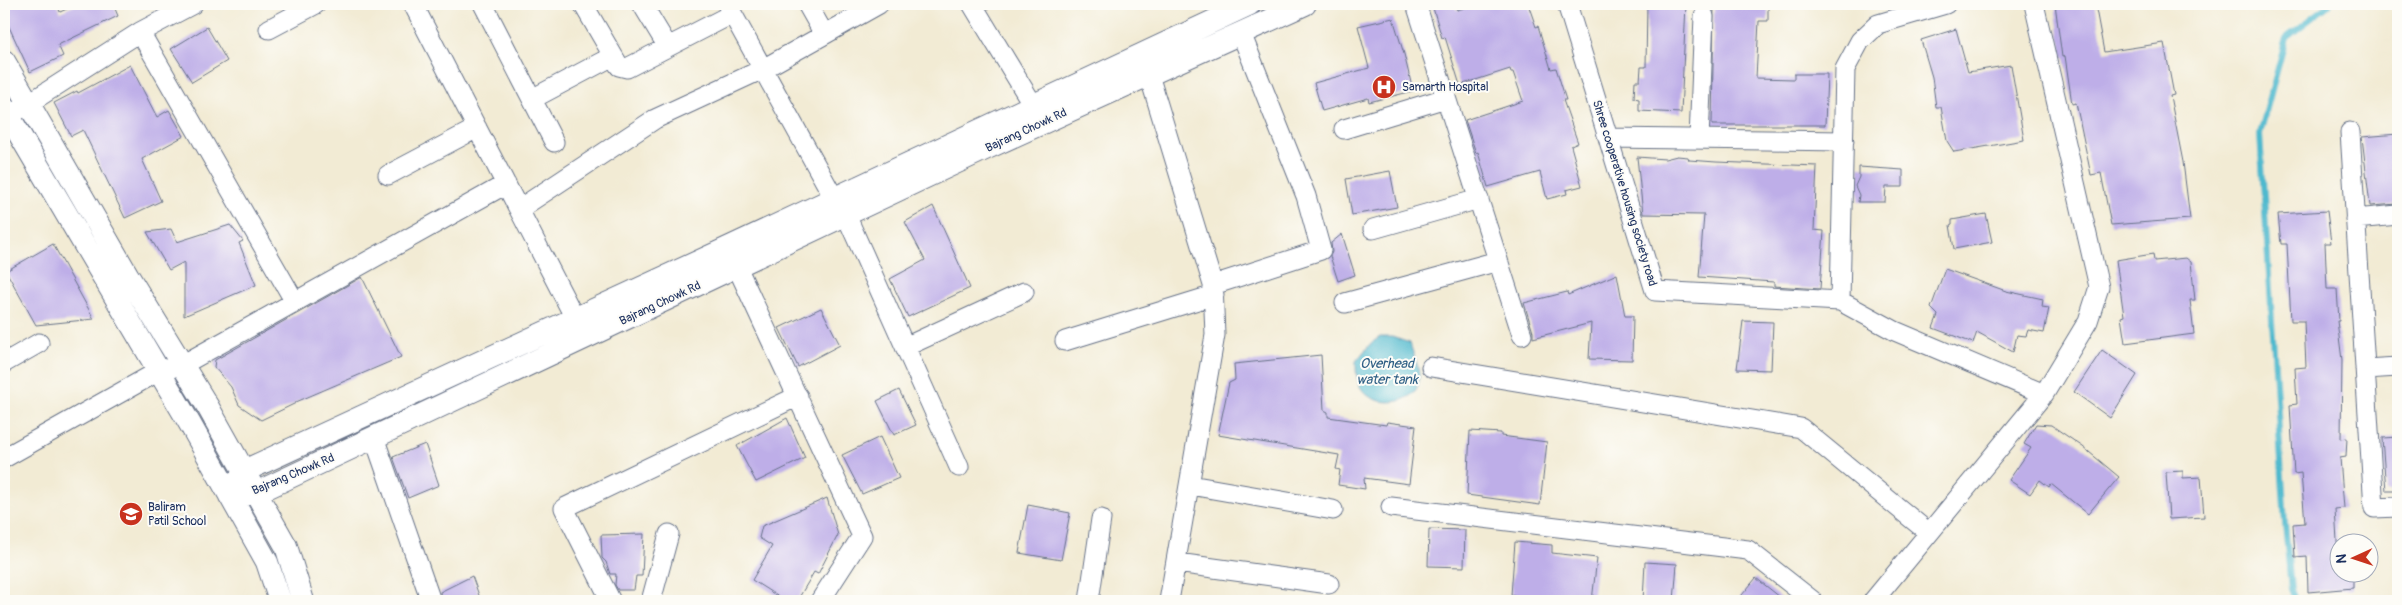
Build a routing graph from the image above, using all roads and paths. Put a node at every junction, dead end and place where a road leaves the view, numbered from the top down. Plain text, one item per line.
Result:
1 (193, 4) edge
2 (316, 4) edge
3 (413, 4) edge
4 (483, 4) edge
5 (583, 4) edge
6 (642, 4) edge
7 (807, 4) edge
8 (879, 4) edge
9 (972, 4) edge
10 (1246, 4) edge
11 (1305, 4) edge
12 (1416, 4) edge
13 (1567, 4) edge
14 (1946, 4) edge
15 (2034, 4) edge
16 (730, 9) edge
17 (1704, 16) dead end
18 (269, 29) dead end
19 (1248, 29) junction
20 (140, 32) junction
21 (824, 34) junction
22 (668, 47) junction
23 (613, 56) junction
24 (4, 61) edge
25 (1146, 64) junction
26 (763, 69) junction
27 (1446, 98) junction
28 (532, 99) junction
29 (28, 103) junction
30 (1034, 105) junction
31 (6, 112) edge
32 (477, 128) junction
33 (1344, 129) dead end
34 (2350, 132) dead end
35 (1608, 138) junction
36 (1699, 139) junction
37 (1844, 141) junction
38 (554, 142) dead end
39 (388, 175) dead end
40 (506, 184) junction
41 (1479, 199) junction
42 (840, 206) junction
43 (519, 209) junction
44 (2398, 215) edge
45 (2355, 218) junction
46 (1373, 229) dead end
47 (733, 257) junction
48 (1498, 260) junction
49 (1213, 290) junction
50 (1024, 292) dead end
51 (295, 302) junction
52 (1840, 302) junction
53 (1346, 303) dead end
54 (580, 329) junction
55 (1522, 335) dead end
56 (1065, 341) dead end
57 (39, 342) dead end
58 (905, 346) junction
59 (4, 363) edge
60 (182, 365) junction
61 (2398, 367) edge
62 (1432, 368) dead end
63 (2365, 369) junction
64 (159, 371) junction
65 (2044, 394) junction
66 (798, 396) junction
67 (374, 437) junction
68 (4, 458) edge
69 (959, 467) dead end
70 (244, 471) junction
71 (1190, 485) junction
72 (256, 493) junction
73 (230, 496) junction
74 (1391, 507) dead end
75 (2398, 507) edge
76 (1333, 510) dead end
77 (1100, 519) dead end
78 (1929, 533) junction
79 (669, 534) dead end
80 (1177, 563) junction
81 (1329, 584) dead end
82 (280, 601) edge
83 (303, 601) edge
84 (431, 601) edge
85 (611, 601) edge
86 (651, 601) edge
87 (820, 601) edge
88 (1088, 601) edge
89 (1169, 601) edge
90 (1813, 601) edge
91 (1873, 601) edge

1 - 20 street
2 - 18 street
3 - 32 street
4 - 28 street
5 - 23 street
6 - 22 street
7 - 21 street
8 - 21 street
9 - 30 street
10 - 19 street
10 - 25 street, Bajrang Chowk Rd
11 - 19 street, Bajrang Chowk Rd
12 - 27 street
13 - 35 street, Shree cooperative housing society road
14 - 37 street
15 - 65 street
16 - 22 street
16 - 26 street
17 - 36 street
19 - 25 street, Bajrang Chowk Rd
19 - 49 street
20 - 29 street
20 - 51 street
21 - 26 street
22 - 23 street
23 - 28 street
24 - 29 street
25 - 30 street, Bajrang Chowk Rd
25 - 42 street, Bajrang Chowk Rd
25 - 49 street
26 - 42 street
26 - 43 street
27 - 33 street
27 - 41 street
28 - 38 street
29 - 31 street
29 - 60 street
30 - 42 street, Bajrang Chowk Rd
31 - 64 street
32 - 39 street
32 - 40 street
34 - 45 street
35 - 36 street
35 - 52 street, Shree cooperative housing society road
36 - 37 street
37 - 52 street
40 - 43 street
40 - 51 street
41 - 46 street
41 - 48 street
42 - 47 street, Bajrang Chowk Rd
42 - 58 street
43 - 54 street
44 - 45 street
45 - 63 street
47 - 54 street, Bajrang Chowk Rd
47 - 66 street
48 - 53 street
48 - 55 street
49 - 56 street
49 - 71 street
50 - 58 street
51 - 60 street
52 - 65 street
54 - 67 street, Bajrang Chowk Rd
54 - 70 street, Bajrang Chowk Rd
57 - 59 street
58 - 69 street
60 - 64 street
60 - 70 street
61 - 63 street
62 - 78 street
63 - 75 street
64 - 68 street
64 - 73 street
65 - 78 street
66 - 85 street
66 - 87 street
67 - 72 street, Bajrang Chowk Rd
67 - 84 street
70 - 72 street
70 - 73 street, Bajrang Chowk Rd
71 - 76 street
71 - 80 street
72 - 73 street, Bajrang Chowk Rd
72 - 83 street
73 - 82 street
74 - 90 street
77 - 88 street
78 - 91 street
79 - 86 street
80 - 81 street
80 - 89 street

